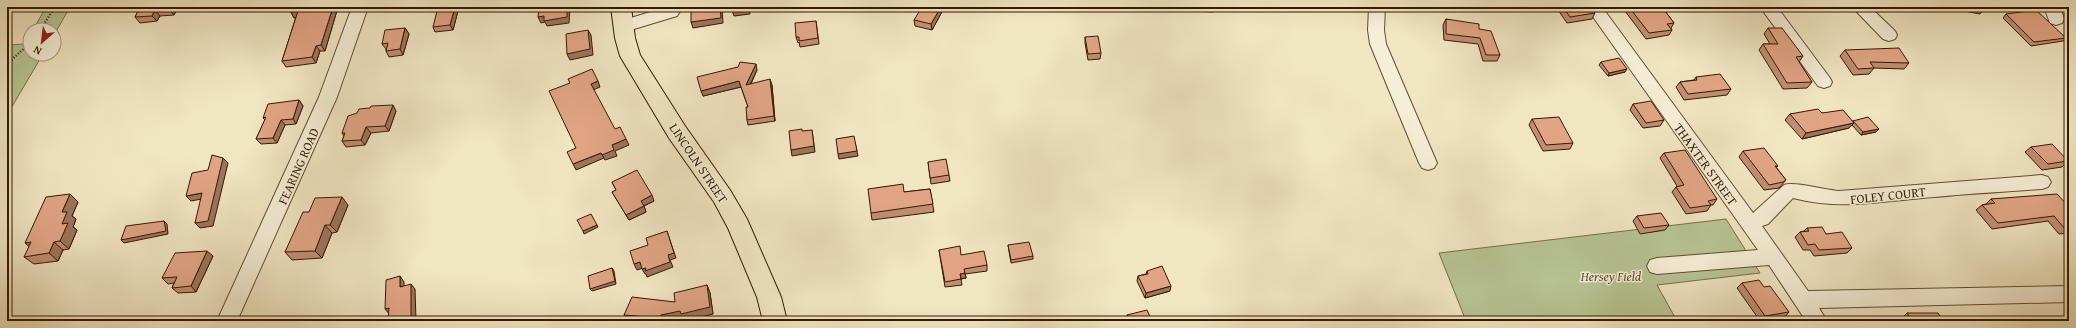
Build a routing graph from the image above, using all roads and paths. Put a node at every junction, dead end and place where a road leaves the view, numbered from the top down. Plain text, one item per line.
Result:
1 (55, 7) edge
2 (360, 7) edge
3 (675, 7) edge
4 (1376, 7) edge
5 (1594, 7) edge
6 (1768, 7) edge
7 (1860, 7) edge
8 (622, 17) edge
9 (45, 22) edge
10 (1889, 35) dead end
11 (22, 50) edge
12 (7, 64) edge
13 (1824, 82) dead end
14 (1428, 163) dead end
15 (2042, 182) dead end
16 (1748, 222) junction
17 (1774, 257) junction
18 (1657, 266) dead end
19 (2069, 294) edge
20 (1803, 300) junction
21 (227, 321) edge
22 (775, 321) edge
23 (1817, 321) edge

1 - 9 path
2 - 21 street, FEARING ROAD
3 - 8 street
4 - 14 street
5 - 16 street, THAXTER STREET
6 - 13 street
7 - 10 street
8 - 22 main road, LINCOLN STREET
11 - 12 path
15 - 16 street, FOLEY COURT
16 - 17 street, THAXTER STREET
17 - 18 street
17 - 20 street, THAXTER STREET
19 - 20 street
20 - 23 street, THAXTER STREET

